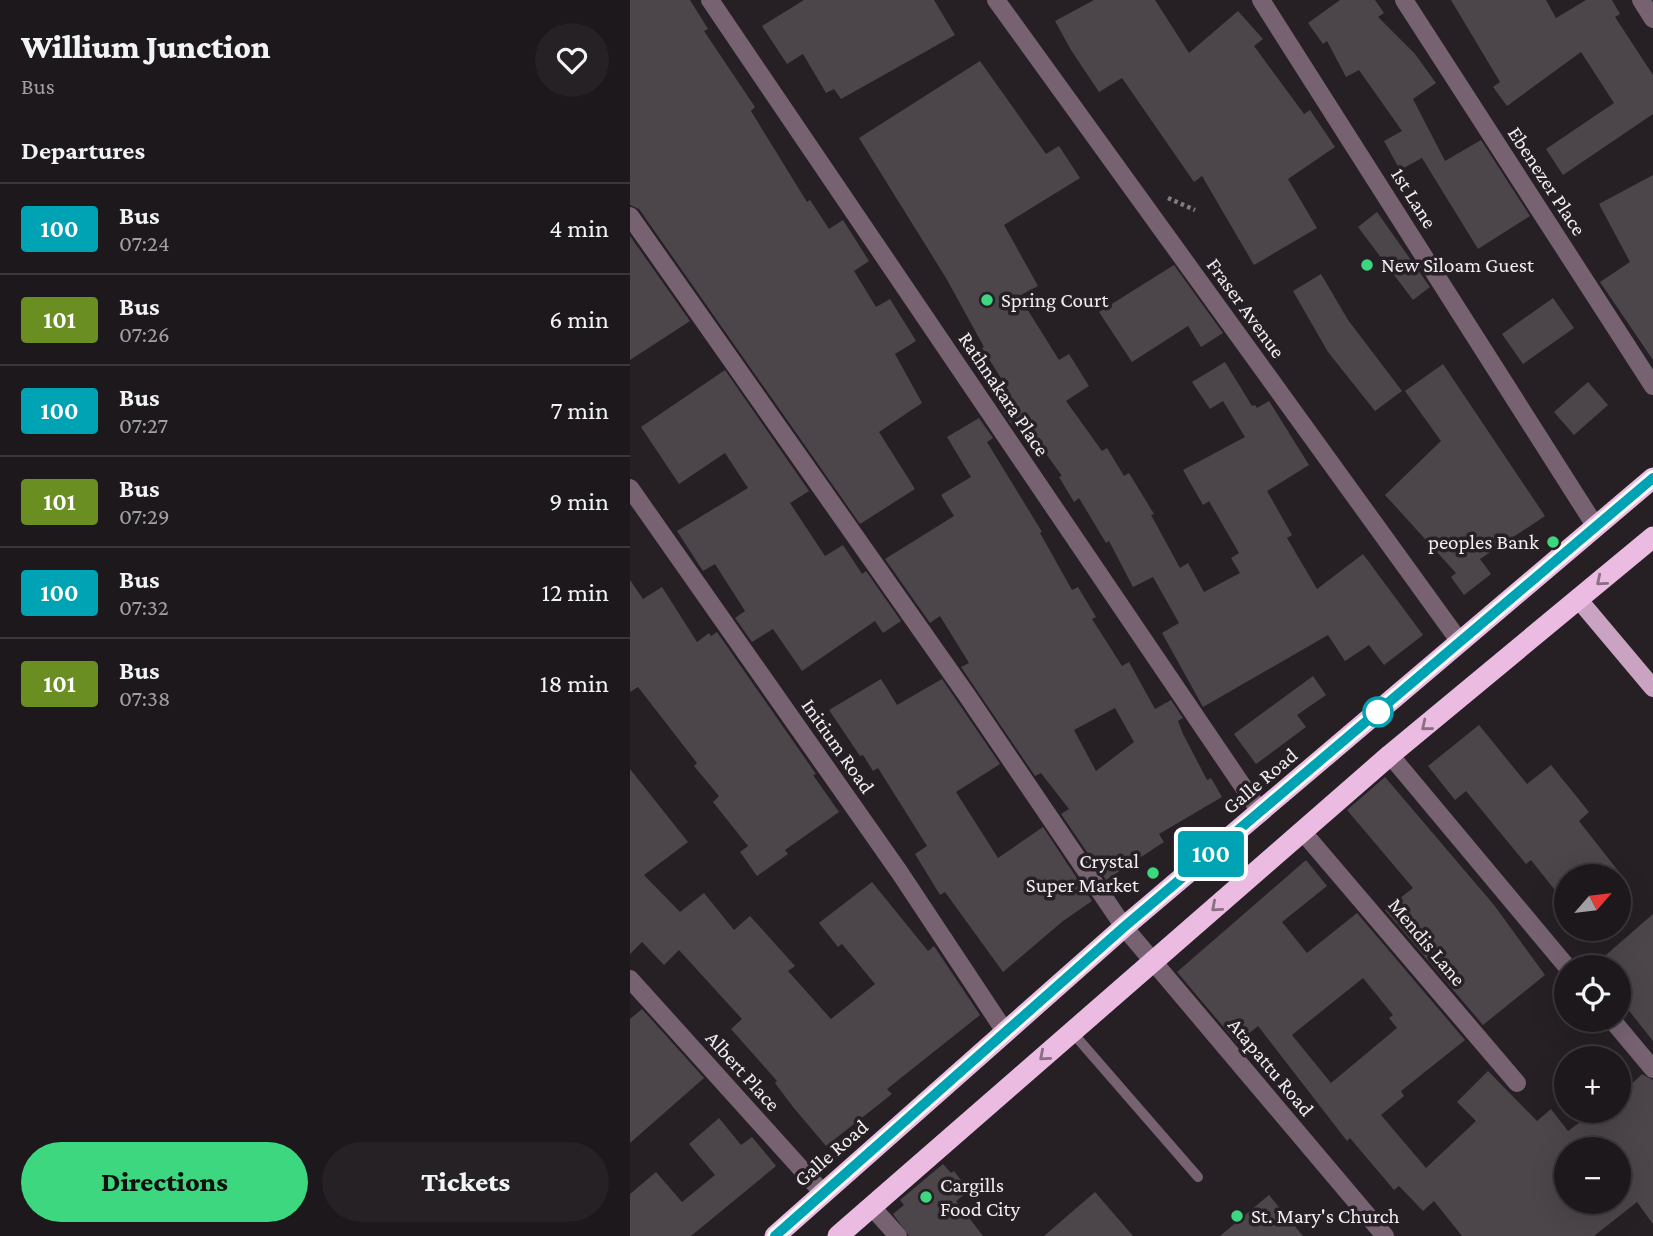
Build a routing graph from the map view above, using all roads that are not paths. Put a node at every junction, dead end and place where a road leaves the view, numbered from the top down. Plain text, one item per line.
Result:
1 (710, 0) edge
2 (996, 0) edge
3 (1261, 0) edge
4 (1404, 0) edge
5 (1641, 0) edge
6 (1653, 19) edge
7 (630, 216) edge
8 (1653, 386) edge
9 (1653, 478) edge
10 (630, 488) edge
11 (1596, 527) junction
12 (1653, 537) edge
13 (1579, 600) junction
14 (1460, 642) junction
15 (1653, 688) edge
16 (1390, 755) junction
17 (1261, 813) junction
18 (1303, 831) junction
19 (1124, 927) junction
20 (1557, 955) edge
21 (1152, 962) junction
22 (630, 979) edge
23 (1072, 1032) junction
24 (1622, 1032) edge
25 (1006, 1033) junction
26 (1653, 1069) edge
27 (1517, 1083) dead end
28 (1198, 1177) dead end
29 (822, 1193) junction
30 (871, 1206) junction
31 (775, 1236) edge
32 (838, 1236) edge
33 (898, 1236) edge
34 (1385, 1236) edge

1 - 17 street, Rathnakara Place
2 - 14 street, Fraser Avenue
3 - 11 street, 1st Lane
4 - 8 street, Ebenezer Place
5 - 6 street
7 - 19 street, Atapattu Road
9 - 11 highway, Galle Road
10 - 25 street, Initium Road
11 - 14 highway, Galle Road
12 -> 13 highway
13 - 15 main road
13 -> 16 highway
14 - 17 highway, Galle Road
16 - 18 highway
16 - 20 street
17 - 19 highway, Galle Road
18 -> 21 highway
18 - 27 street, Mendis Lane
19 - 21 street, Atapattu Road
19 - 25 highway, Galle Road
21 - 23 highway
21 - 34 street, Atapattu Road
22 - 29 street, Albert Place
23 - 28 lane
23 -> 30 highway
24 - 26 street
25 - 29 highway, Galle Road
29 - 31 highway, Galle Road
30 - 32 highway
30 - 33 street

